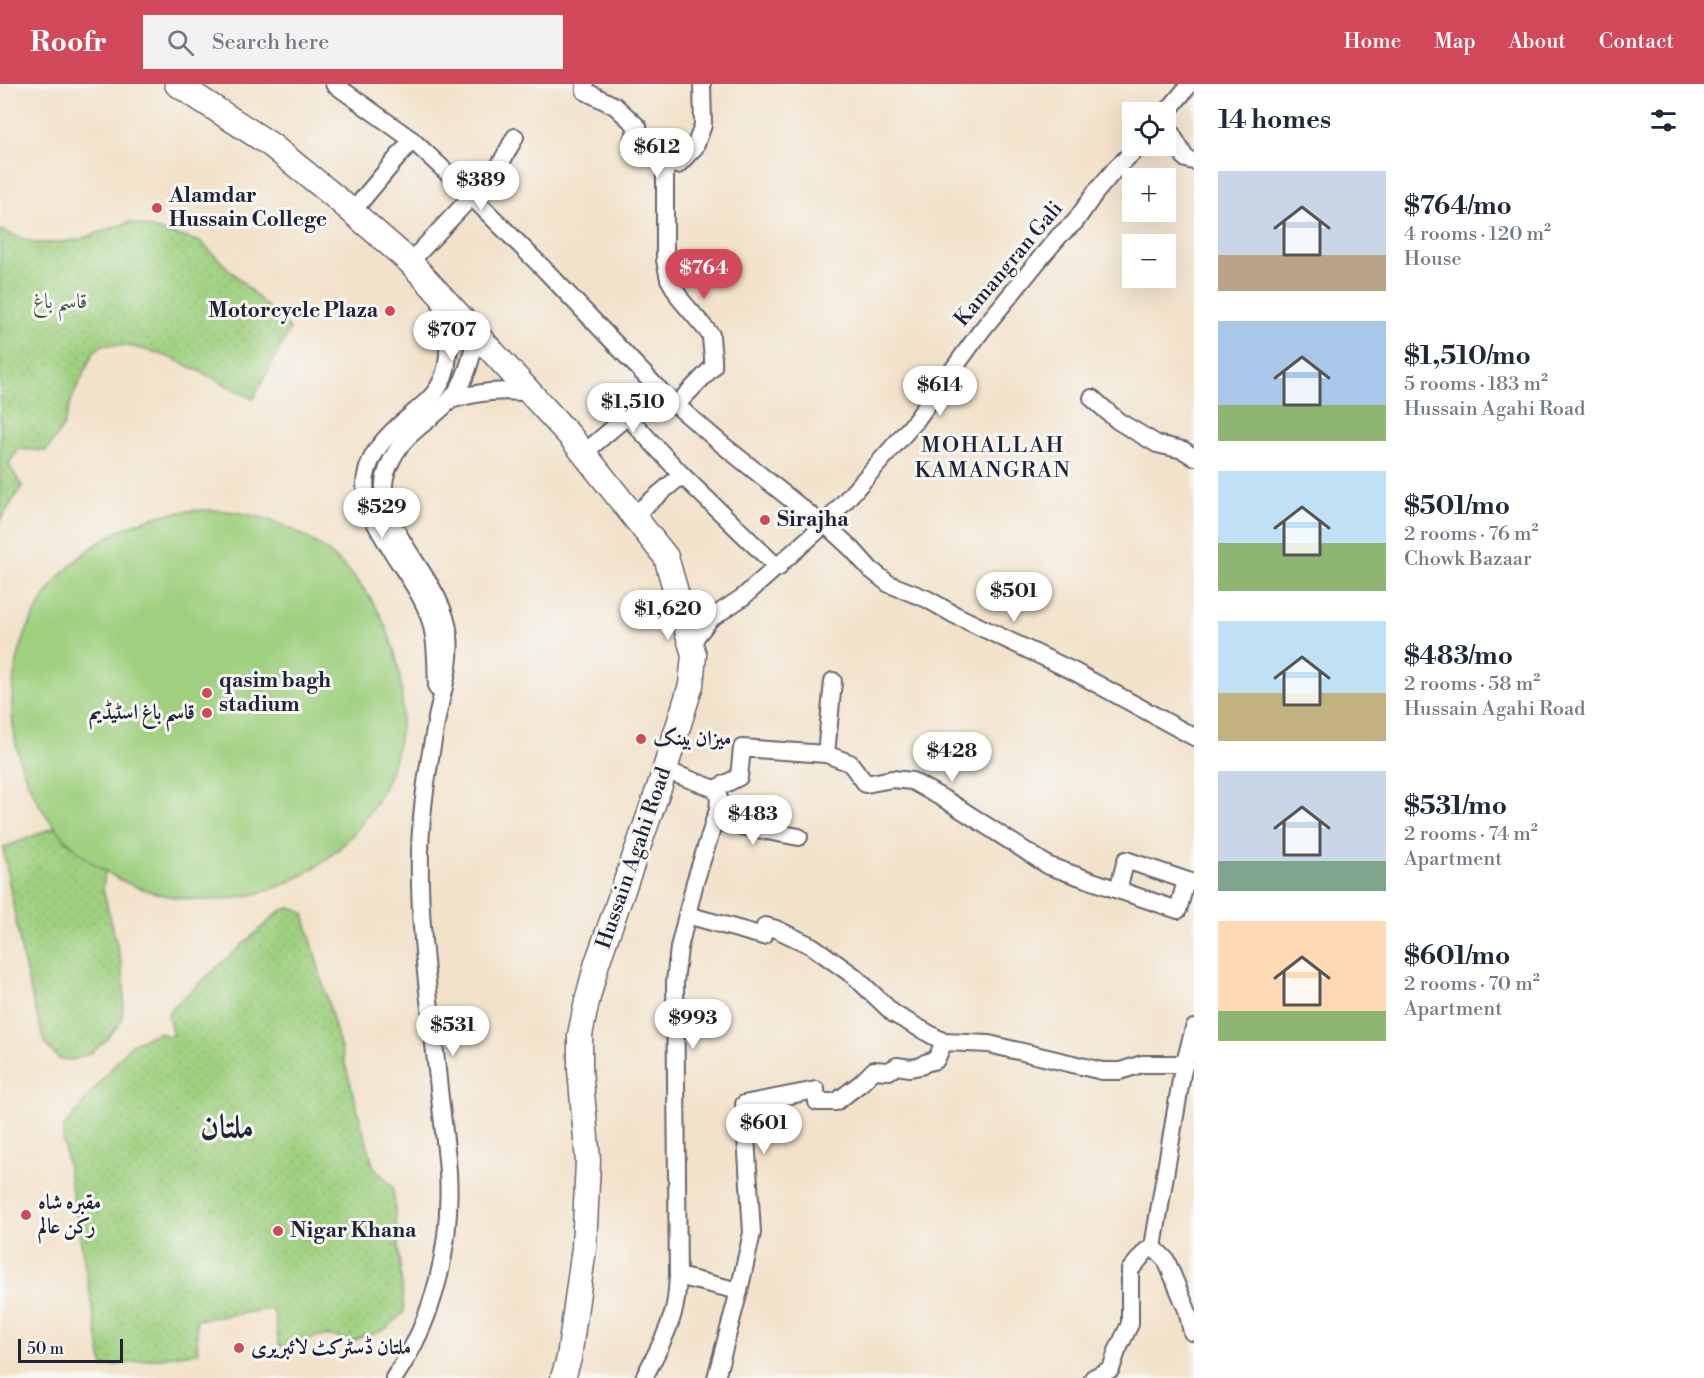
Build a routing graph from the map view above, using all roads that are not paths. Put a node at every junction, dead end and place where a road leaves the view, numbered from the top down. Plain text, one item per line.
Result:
1 (177, 84) edge
2 (334, 84) edge
3 (585, 84) edge
4 (702, 84) edge
5 (1185, 86) edge
6 (1174, 102) edge
7 (515, 137) dead end
8 (412, 140) junction
9 (1176, 142) edge
10 (1129, 156) edge
11 (1194, 161) edge
12 (665, 164) junction
13 (472, 196) junction
14 (352, 212) junction
15 (411, 262) junction
16 (438, 292) junction
17 (477, 334) junction
18 (659, 389) junction
19 (531, 393) junction
20 (1092, 398) dead end
21 (450, 400) junction
22 (676, 405) junction
23 (627, 416) junction
24 (584, 453) junction
25 (1194, 457) edge
26 (682, 475) junction
27 (633, 516) junction
28 (824, 525) junction
29 (778, 568) junction
30 (691, 643) junction
31 (832, 681) dead end
32 (438, 713) junction
33 (1194, 737) edge
34 (826, 754) junction
35 (665, 770) junction
36 (715, 789) junction
37 (714, 821) junction
38 (799, 837) dead end
39 (1190, 882) edge
40 (1118, 890) junction
41 (687, 915) junction
42 (1194, 1028) edge
43 (944, 1042) junction
44 (1185, 1064) junction
45 (1188, 1084) edge
46 (1153, 1247) junction
47 (678, 1276) junction
48 (739, 1291) junction
49 (1191, 1311) edge
50 (1192, 1332) dead end
51 (394, 1378) edge
52 (562, 1378) edge
53 (644, 1378) edge
54 (716, 1378) edge
55 (1093, 1378) edge

1 - 14 main road, Hussain Agahi Road
2 - 8 street
3 - 12 street
4 - 12 street
5 - 6 street
7 - 13 street
8 - 13 street
8 - 14 street
9 - 11 street
10 - 28 street, Kamangran Gali
12 - 22 street
13 - 15 street
13 - 18 street
14 - 15 main road, Hussain Agahi Road
15 - 16 main road, Hussain Agahi Road
16 - 17 main road, Hussain Agahi Road
16 - 32 street
17 - 19 main road, Hussain Agahi Road
17 - 21 street
18 - 22 street
18 - 23 street
19 - 21 street
19 - 24 main road, Hussain Agahi Road
20 - 25 street
21 - 32 street
22 - 28 street
23 - 24 street
23 - 26 street
24 - 27 main road, Hussain Agahi Road
26 - 27 street
26 - 29 street
27 - 30 main road, Hussain Agahi Road
28 - 29 street, Kamangran Gali
28 - 33 street
29 - 30 street, Kamangran Gali
30 - 35 main road, Hussain Agahi Road
31 - 34 street
32 - 51 street
34 - 36 street
34 - 40 street
35 - 36 street
35 - 52 main road, Hussain Agahi Road
36 - 37 street
37 - 38 street
37 - 41 street
39 - 40 street
39 - 40 street
41 - 43 street
41 - 47 street
42 - 44 street
43 - 44 street
43 - 48 street
44 - 45 street
45 - 46 street
46 - 49 street
46 - 55 street
47 - 48 street
47 - 53 street
48 - 54 street
49 - 50 street

